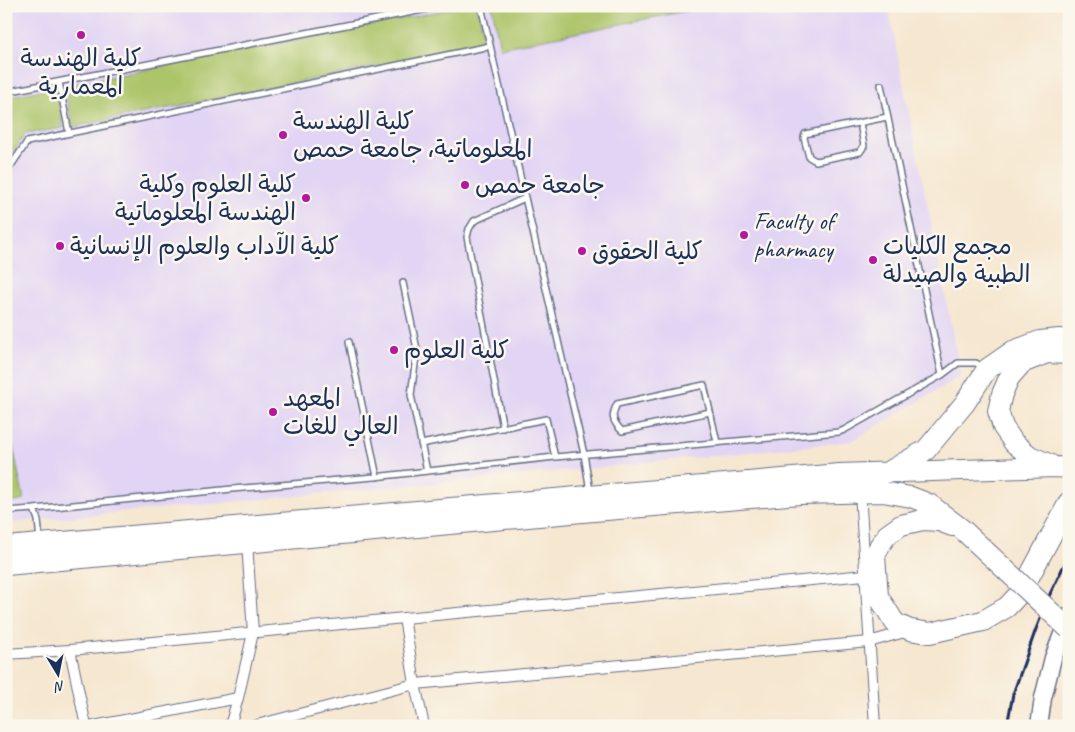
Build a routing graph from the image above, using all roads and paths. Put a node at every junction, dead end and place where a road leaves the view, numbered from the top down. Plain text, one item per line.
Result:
1 (443, 6) edge
2 (481, 6) edge
3 (490, 46) junction
4 (59, 82) junction
5 (881, 85) dead end
6 (6, 92) edge
7 (887, 117) junction
8 (860, 123) junction
9 (69, 133) junction
10 (6, 173) edge
11 (526, 198) junction
12 (403, 283) dead end
13 (1069, 340) edge
14 (349, 342) dead end
15 (1069, 354) edge
16 (987, 369) junction
17 (942, 375) junction
18 (710, 412) junction
19 (503, 428) junction
20 (717, 442) junction
21 (422, 444) junction
22 (584, 454) junction
23 (555, 457) junction
24 (1062, 467) edge
25 (427, 472) junction
26 (888, 472) junction
27 (377, 477) junction
28 (860, 492) junction
29 (590, 496) junction
30 (1069, 502) edge
31 (34, 509) junction
32 (6, 511) edge
33 (963, 530) junction
34 (247, 542) junction
35 (41, 544) junction
36 (6, 547) edge
37 (6, 565) edge
38 (871, 574) junction
39 (1069, 616) edge
40 (404, 618) junction
41 (1069, 629) edge
42 (910, 630) junction
43 (253, 633) junction
44 (869, 642) junction
45 (70, 650) junction
46 (6, 654) edge
47 (415, 684) junction
48 (238, 698) junction
49 (86, 726) edge
50 (94, 726) edge
51 (230, 726) edge
52 (252, 726) edge
53 (424, 726) edge
54 (875, 726) edge
55 (1039, 726) edge

1 - 4 lane
2 - 3 lane
3 - 9 lane
3 - 11 lane
4 - 6 lane
4 - 9 lane
5 - 7 lane
7 - 8 lane
7 - 17 lane
8 - 8 lane
9 - 10 lane
11 - 19 lane
11 - 22 lane
12 - 21 lane
13 - 16 highway
14 - 27 lane
15 - 24 highway
16 - 17 lane
16 - 26 highway
17 - 20 lane
18 - 18 lane
18 - 20 lane
19 - 21 lane
19 - 23 lane
20 - 22 lane
21 - 25 lane
22 - 23 lane
22 - 29 lane
23 - 25 lane
24 - 26 highway
25 - 27 lane
26 - 29 highway
27 - 31 lane
28 - 33 highway
28 - 34 highway
28 - 38 street
29 - 35 highway
30 - 42 highway
31 - 32 lane
31 - 35 lane
33 - 38 highway
33 - 41 highway, bridge
34 - 37 highway
34 - 43 street
35 - 36 highway
38 - 40 street
38 - 42 highway
38 - 44 street
39 - 55 main road
40 - 43 street
40 - 47 street
42 - 44 street
43 - 45 street
43 - 48 street
44 - 47 street
44 - 54 street
45 - 46 street
45 - 49 street
47 - 52 street
47 - 53 street
48 - 50 street
48 - 51 street

